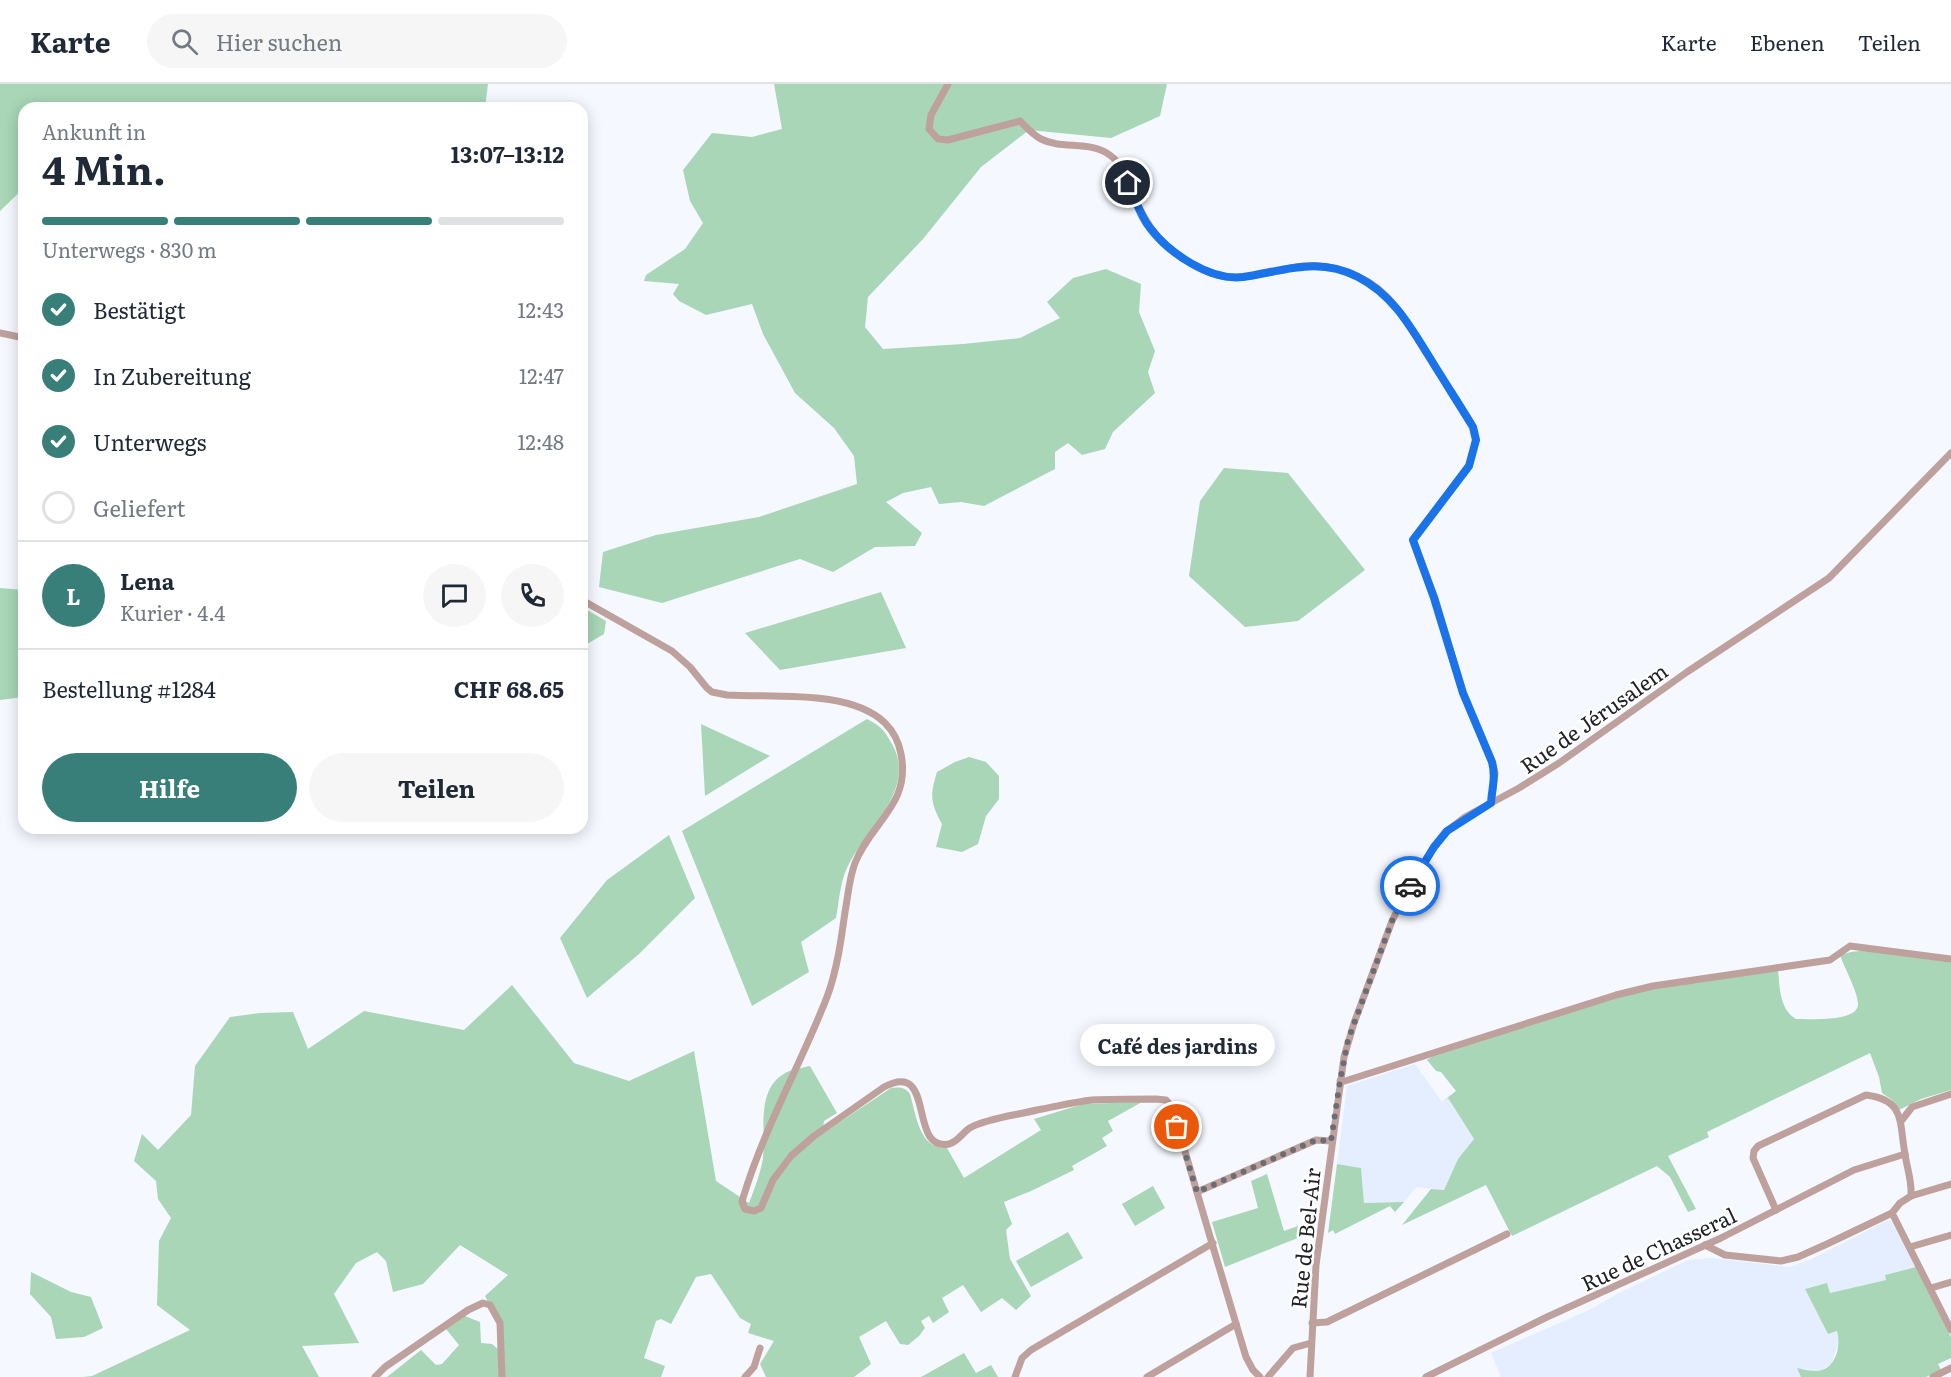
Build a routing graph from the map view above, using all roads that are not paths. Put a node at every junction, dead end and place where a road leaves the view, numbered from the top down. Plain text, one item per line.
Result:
1 (948, 84) edge
2 (0, 333) edge
3 (18, 337) edge
4 (1951, 453) edge
5 (588, 603) edge
6 (1491, 803) junction
7 (1951, 959) edge
8 (1340, 1081) junction
9 (1951, 1094) edge
10 (1902, 1120) junction
11 (1331, 1141) junction
12 (1905, 1155) junction
13 (1951, 1184) edge
14 (1197, 1192) junction
15 (1911, 1196) junction
16 (1776, 1210) junction
17 (1892, 1213) junction
18 (1507, 1234) dead end
19 (1951, 1235) edge
20 (1213, 1243) junction
21 (1705, 1245) junction
22 (1911, 1247) junction
23 (1951, 1282) edge
24 (1931, 1288) junction
25 (1948, 1314) edge
26 (1312, 1323) junction
27 (1236, 1324) junction
28 (1951, 1330) edge
29 (1311, 1343) junction
30 (760, 1348) dead end
31 (1951, 1368) edge
32 (375, 1377) edge
33 (502, 1377) edge
34 (746, 1377) edge
35 (1015, 1377) edge
36 (1147, 1377) edge
37 (1260, 1377) edge
38 (1268, 1377) edge
39 (1310, 1377) edge
40 (1426, 1377) edge
41 (1933, 1377) edge

1 - 6 street
2 - 3 street
4 - 6 street, Rue de Jérusalem
5 - 14 street
6 - 8 street, Rue de Jérusalem
7 - 8 street
8 - 11 street, Rue de Jérusalem
9 - 10 street
10 - 12 street
10 - 16 street
11 - 14 street, Rue de Bel-Air
11 - 26 street, Rue de Bel-Air
12 - 15 street
12 - 16 street, Rue de Chasseral
13 - 15 street
14 - 20 street
15 - 17 street
16 - 21 street, Rue de Chasseral
17 - 21 street
17 - 22 street
18 - 26 street
19 - 22 street
20 - 27 street
20 - 35 street
21 - 40 street, Rue de Chasseral
22 - 24 street
23 - 24 street
24 - 25 street
25 - 28 street
26 - 29 street, Rue de Bel-Air
27 - 36 street
27 - 37 street
29 - 38 street
29 - 39 street, Rue de Bel-Air
30 - 34 street
31 - 41 street
32 - 33 street

